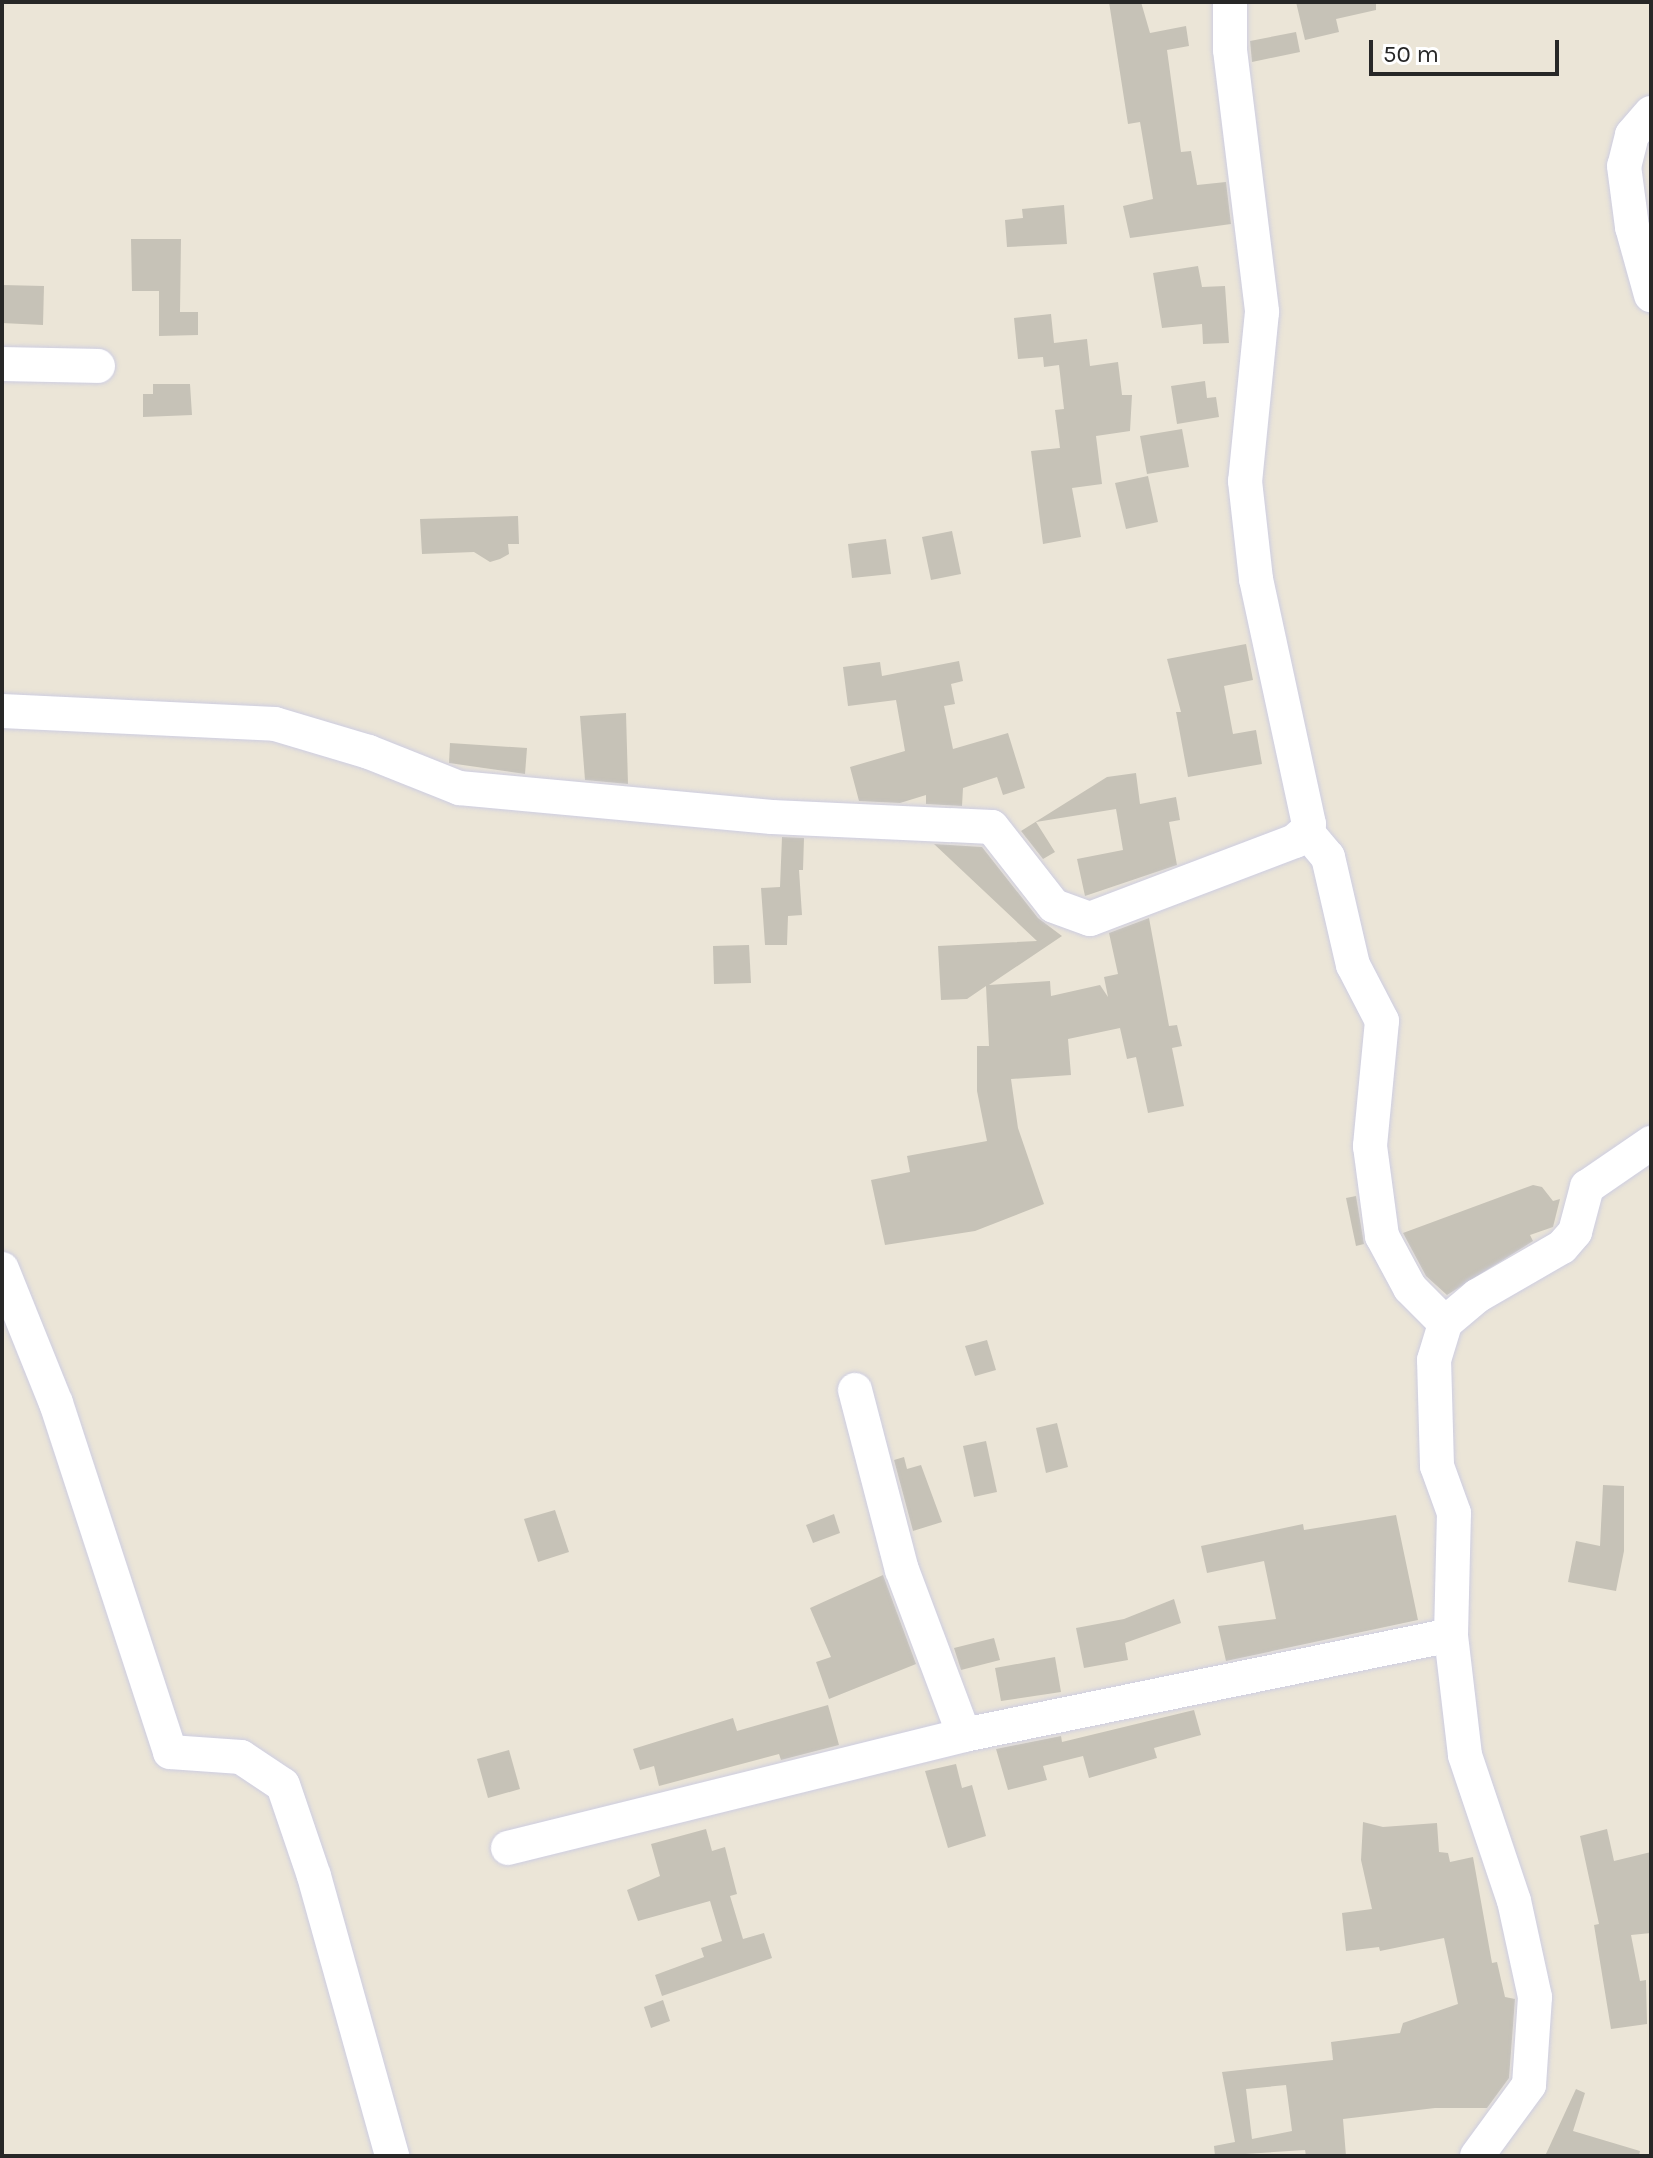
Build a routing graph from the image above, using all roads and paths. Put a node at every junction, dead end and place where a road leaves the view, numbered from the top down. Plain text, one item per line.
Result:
1 (1230, 2) edge
2 (1651, 113) edge
3 (1651, 295) edge
4 (2, 364) edge
5 (98, 366) dead end
6 (2, 711) edge
7 (1306, 831) junction
8 (1651, 1143) edge
9 (2, 1269) edge
10 (1445, 1323) junction
11 (855, 1390) dead end
12 (1451, 1635) junction
13 (964, 1735) junction
14 (508, 1848) dead end
15 (392, 2156) edge
16 (1477, 2156) edge

1 - 7 street
2 - 3 street
4 - 5 street
6 - 7 street
7 - 10 street
8 - 10 street
9 - 15 street
10 - 12 street
11 - 13 street
12 - 13 street
12 - 16 street
13 - 14 street

